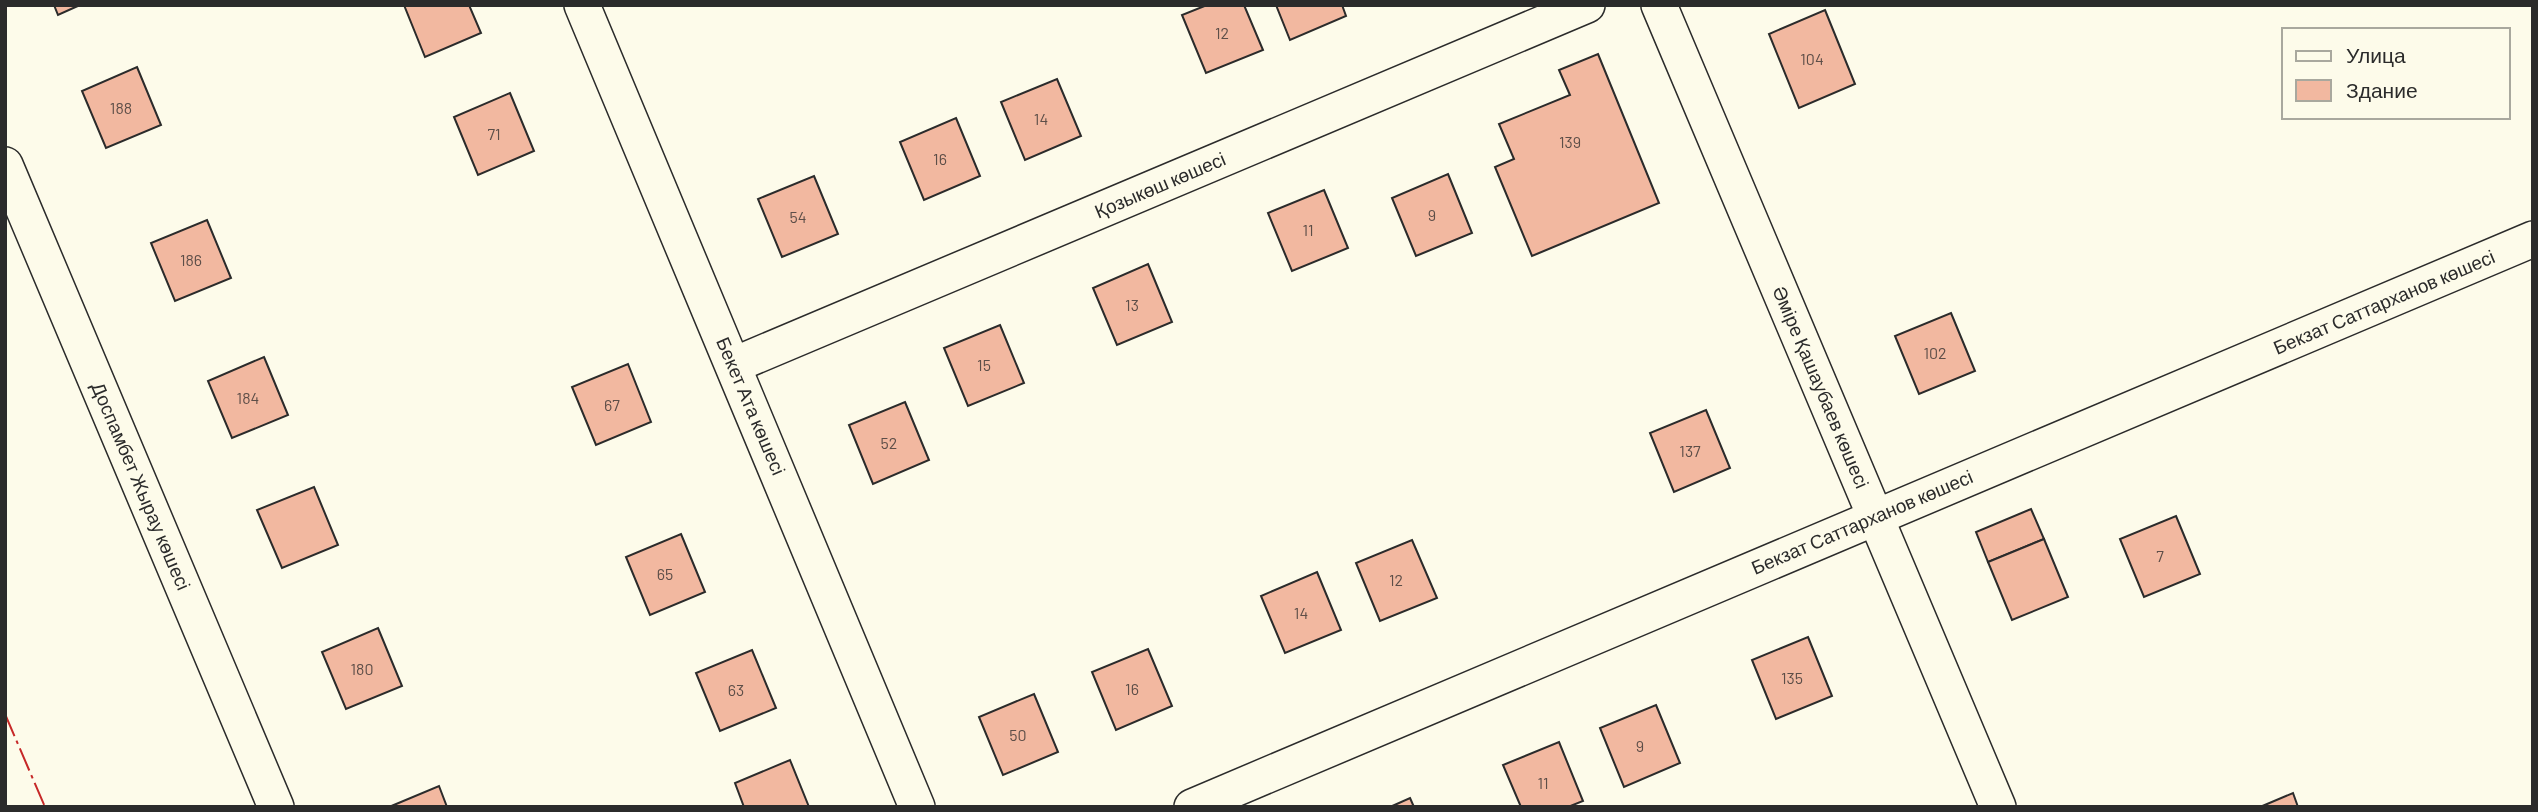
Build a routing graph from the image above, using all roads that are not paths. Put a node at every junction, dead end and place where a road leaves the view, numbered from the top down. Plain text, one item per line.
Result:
1 (582, 5) edge
2 (1587, 5) edge
3 (1659, 5) edge
4 (5, 165) edge
5 (2533, 239) edge
6 (734, 365) junction
7 (1876, 516) junction
8 (276, 807) edge
9 (917, 807) edge
10 (1192, 807) edge
11 (1998, 807) edge

1 - 6 street, Бекет Ата көшесі
2 - 6 street, Қозыкөш көшесі
3 - 7 street, Әміре Қашаубаев көшесі
4 - 8 street, Доспамбет Жырау көшесі
5 - 7 street, Бекзат Саттарханов көшесі
6 - 9 street, Бекет Ата көшесі
7 - 10 street, Бекзат Саттарханов көшесі
7 - 11 street, Әміре Қашаубаев көшесі

